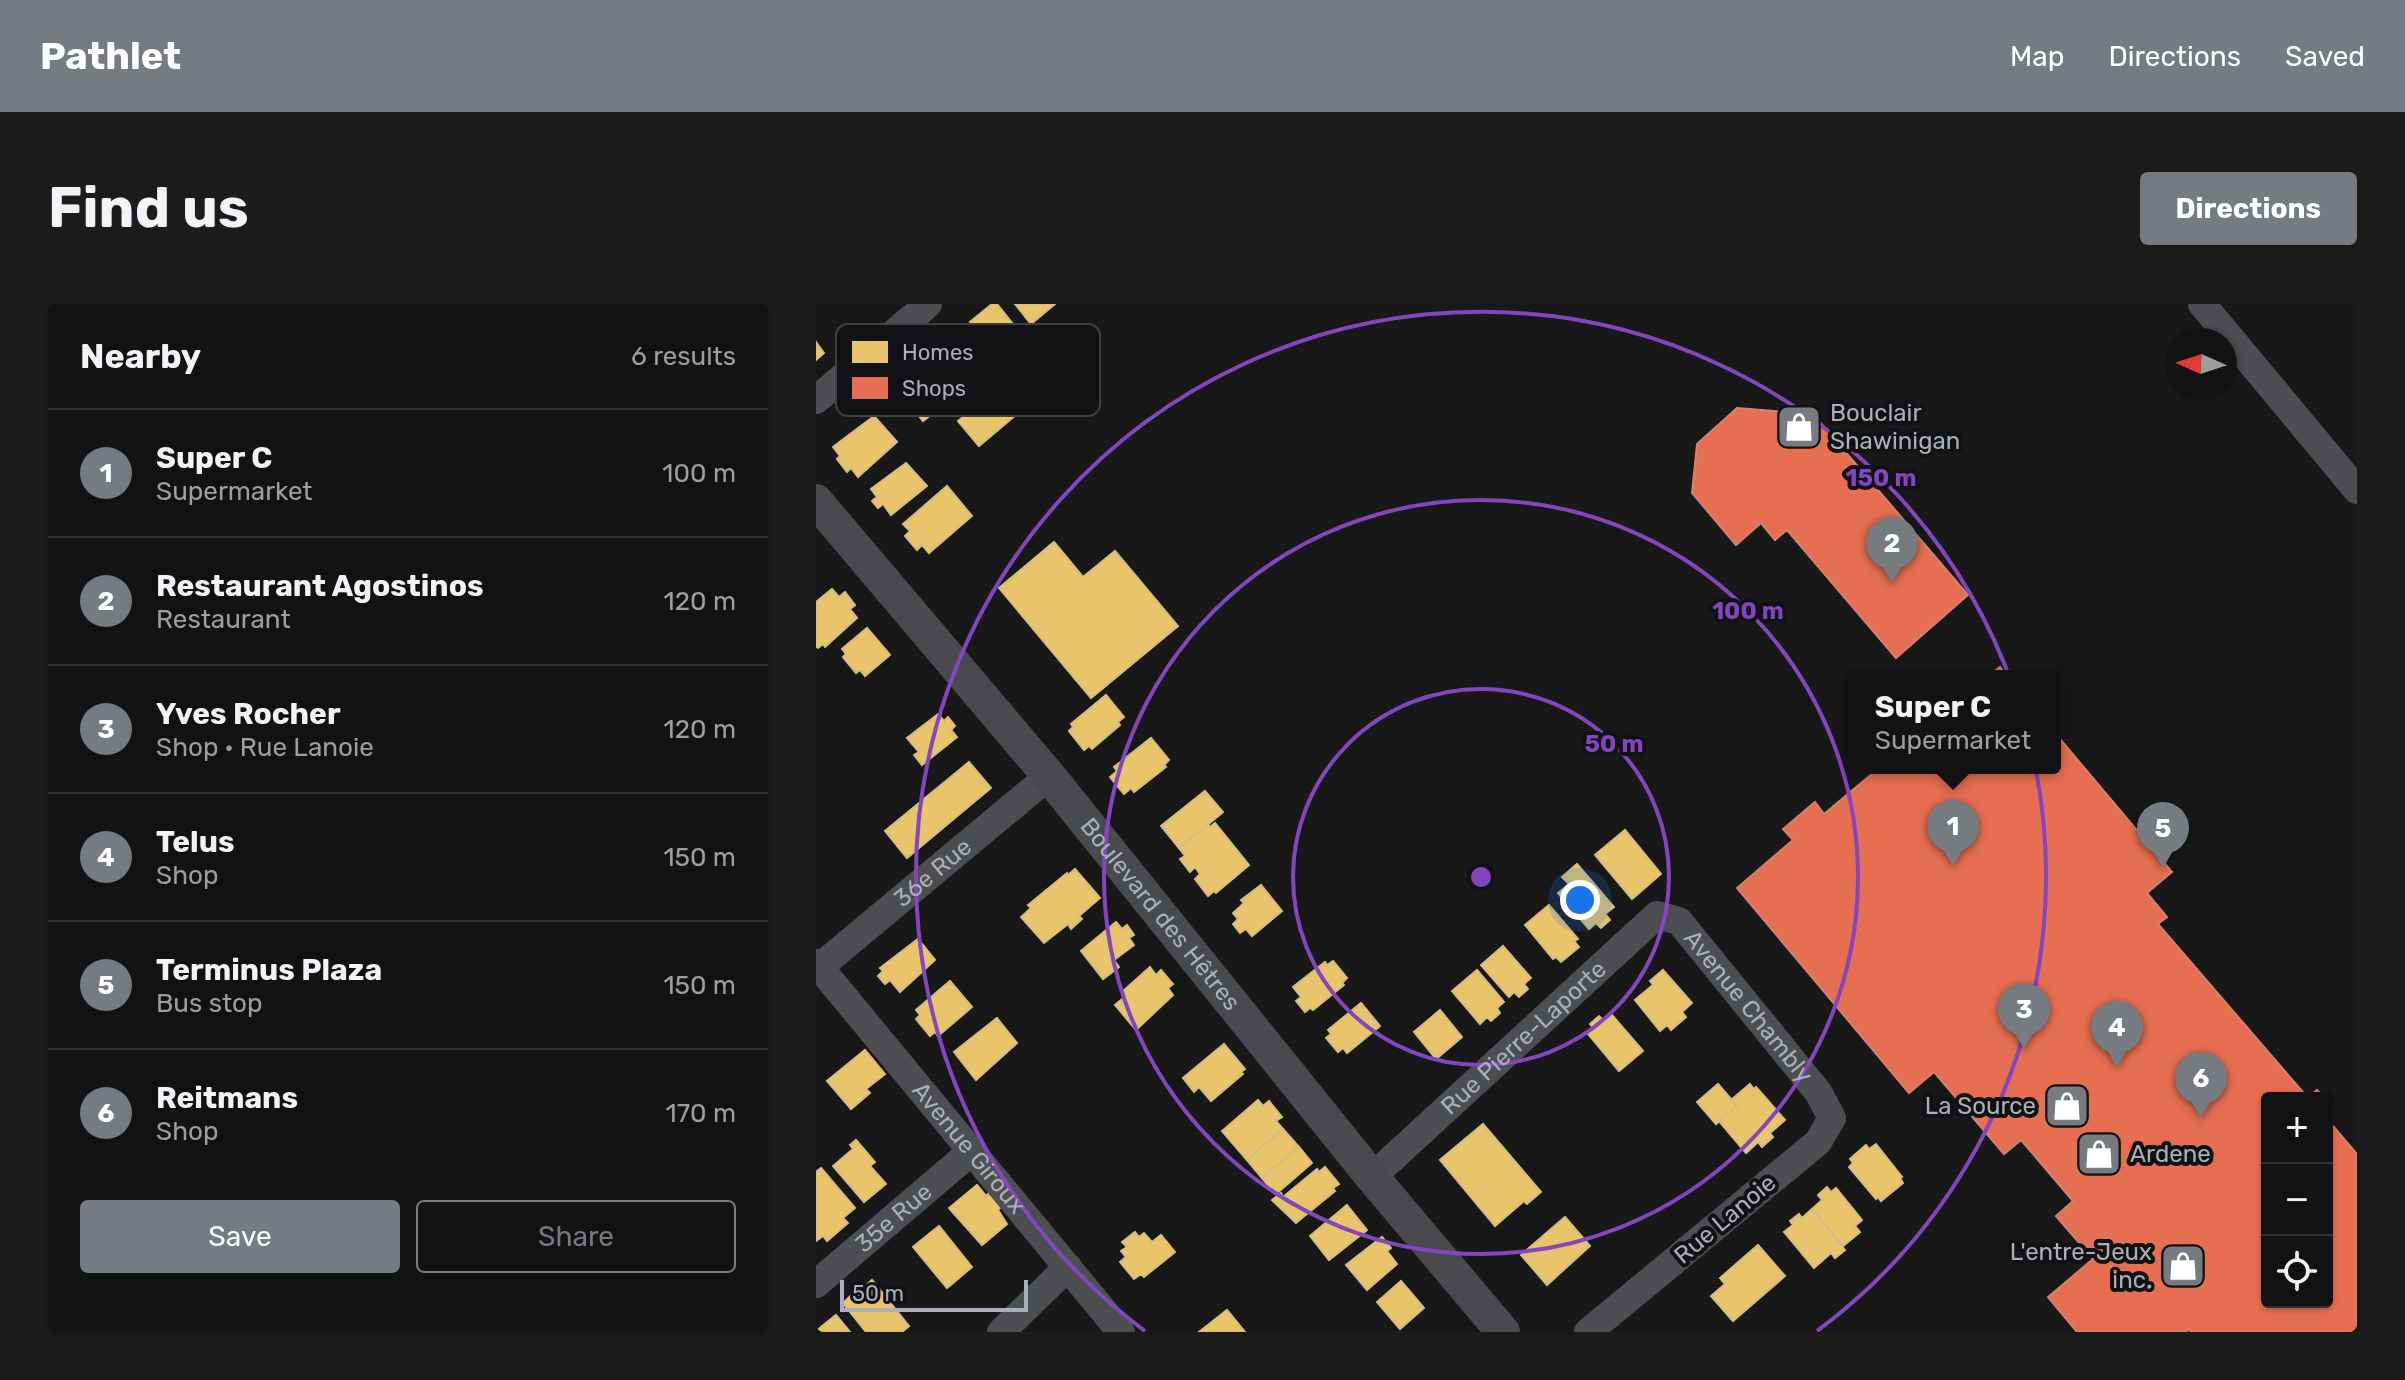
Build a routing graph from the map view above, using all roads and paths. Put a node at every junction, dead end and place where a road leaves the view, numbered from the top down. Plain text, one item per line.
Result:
1 (928, 304) edge
2 (2202, 304) edge
3 (905, 324) edge
4 (836, 383) edge
5 (816, 400) edge
6 (2357, 490) edge
7 (816, 501) edge
8 (1049, 776) junction
9 (1679, 921) joint
10 (817, 967) edge
11 (1818, 1092) joint
12 (972, 1151) junction
13 (1372, 1177) junction
14 (1068, 1267) junction
15 (816, 1284) edge
16 (1001, 1332) edge
17 (1121, 1332) edge
18 (1503, 1332) edge
19 (1588, 1332) edge

1 - 3 street
2 - 6 street
4 - 5 street
7 - 8 main road, Boulevard des Hêtres
8 - 10 street, 36e Rue
8 - 13 main road, Boulevard des Hêtres
9 - 11 street, Avenue Chambly
9 - 13 street, Rue Pierre-Laporte
10 - 12 street, Avenue Giroux
11 - 19 street, Rue Lanoie
12 - 14 street, Avenue Giroux
12 - 15 street, 35e Rue
13 - 18 main road, Boulevard des Hêtres
14 - 16 street
14 - 17 street, Avenue Giroux

